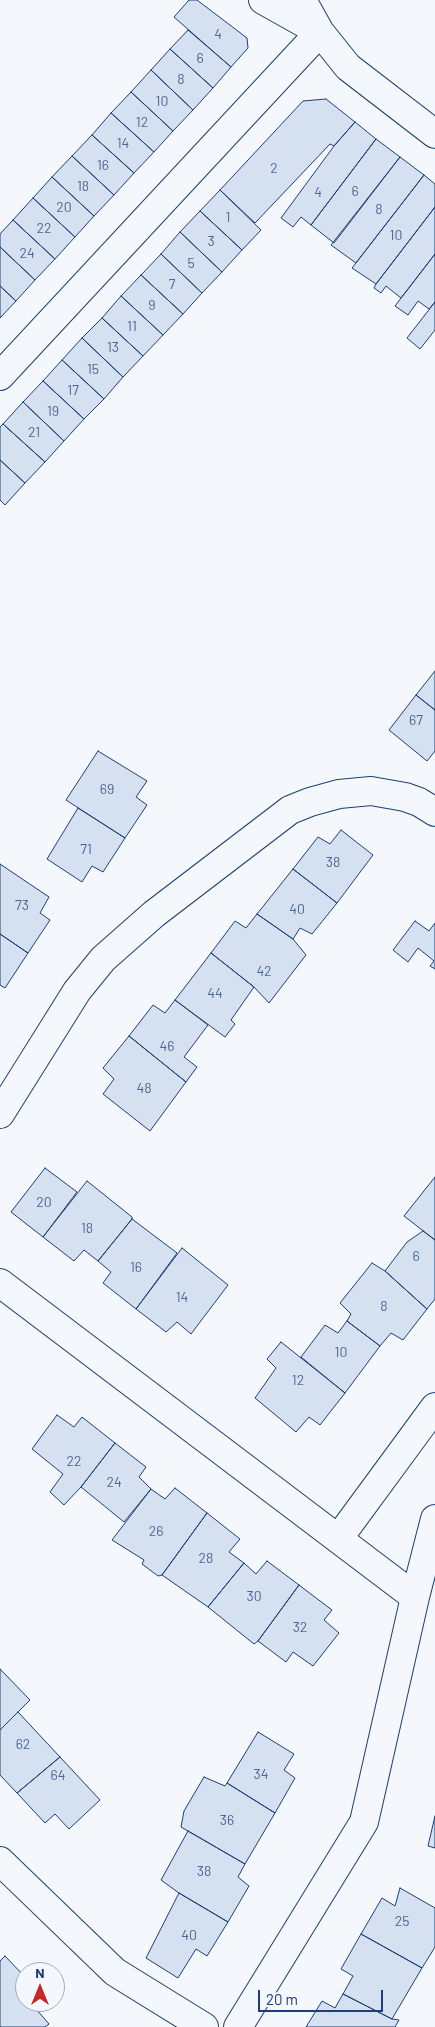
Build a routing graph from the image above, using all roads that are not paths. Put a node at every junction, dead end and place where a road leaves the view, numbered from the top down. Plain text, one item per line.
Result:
1 (263, 0) edge
2 (302, 0) edge
3 (320, 32) junction
4 (435, 134) edge
5 (0, 376) edge
6 (435, 812) edge
7 (0, 1114) edge
8 (0, 1283) edge
9 (435, 1407) edge
10 (435, 1519) edge
11 (338, 1539) junction
12 (414, 1597) junction
13 (0, 1861) edge
14 (204, 2027) edge
15 (238, 2027) edge

1 - 3 street
2 - 3 street
3 - 4 street
3 - 5 street
6 - 7 street
8 - 11 street
9 - 11 street
10 - 12 street
11 - 12 street
12 - 15 street
13 - 14 street

